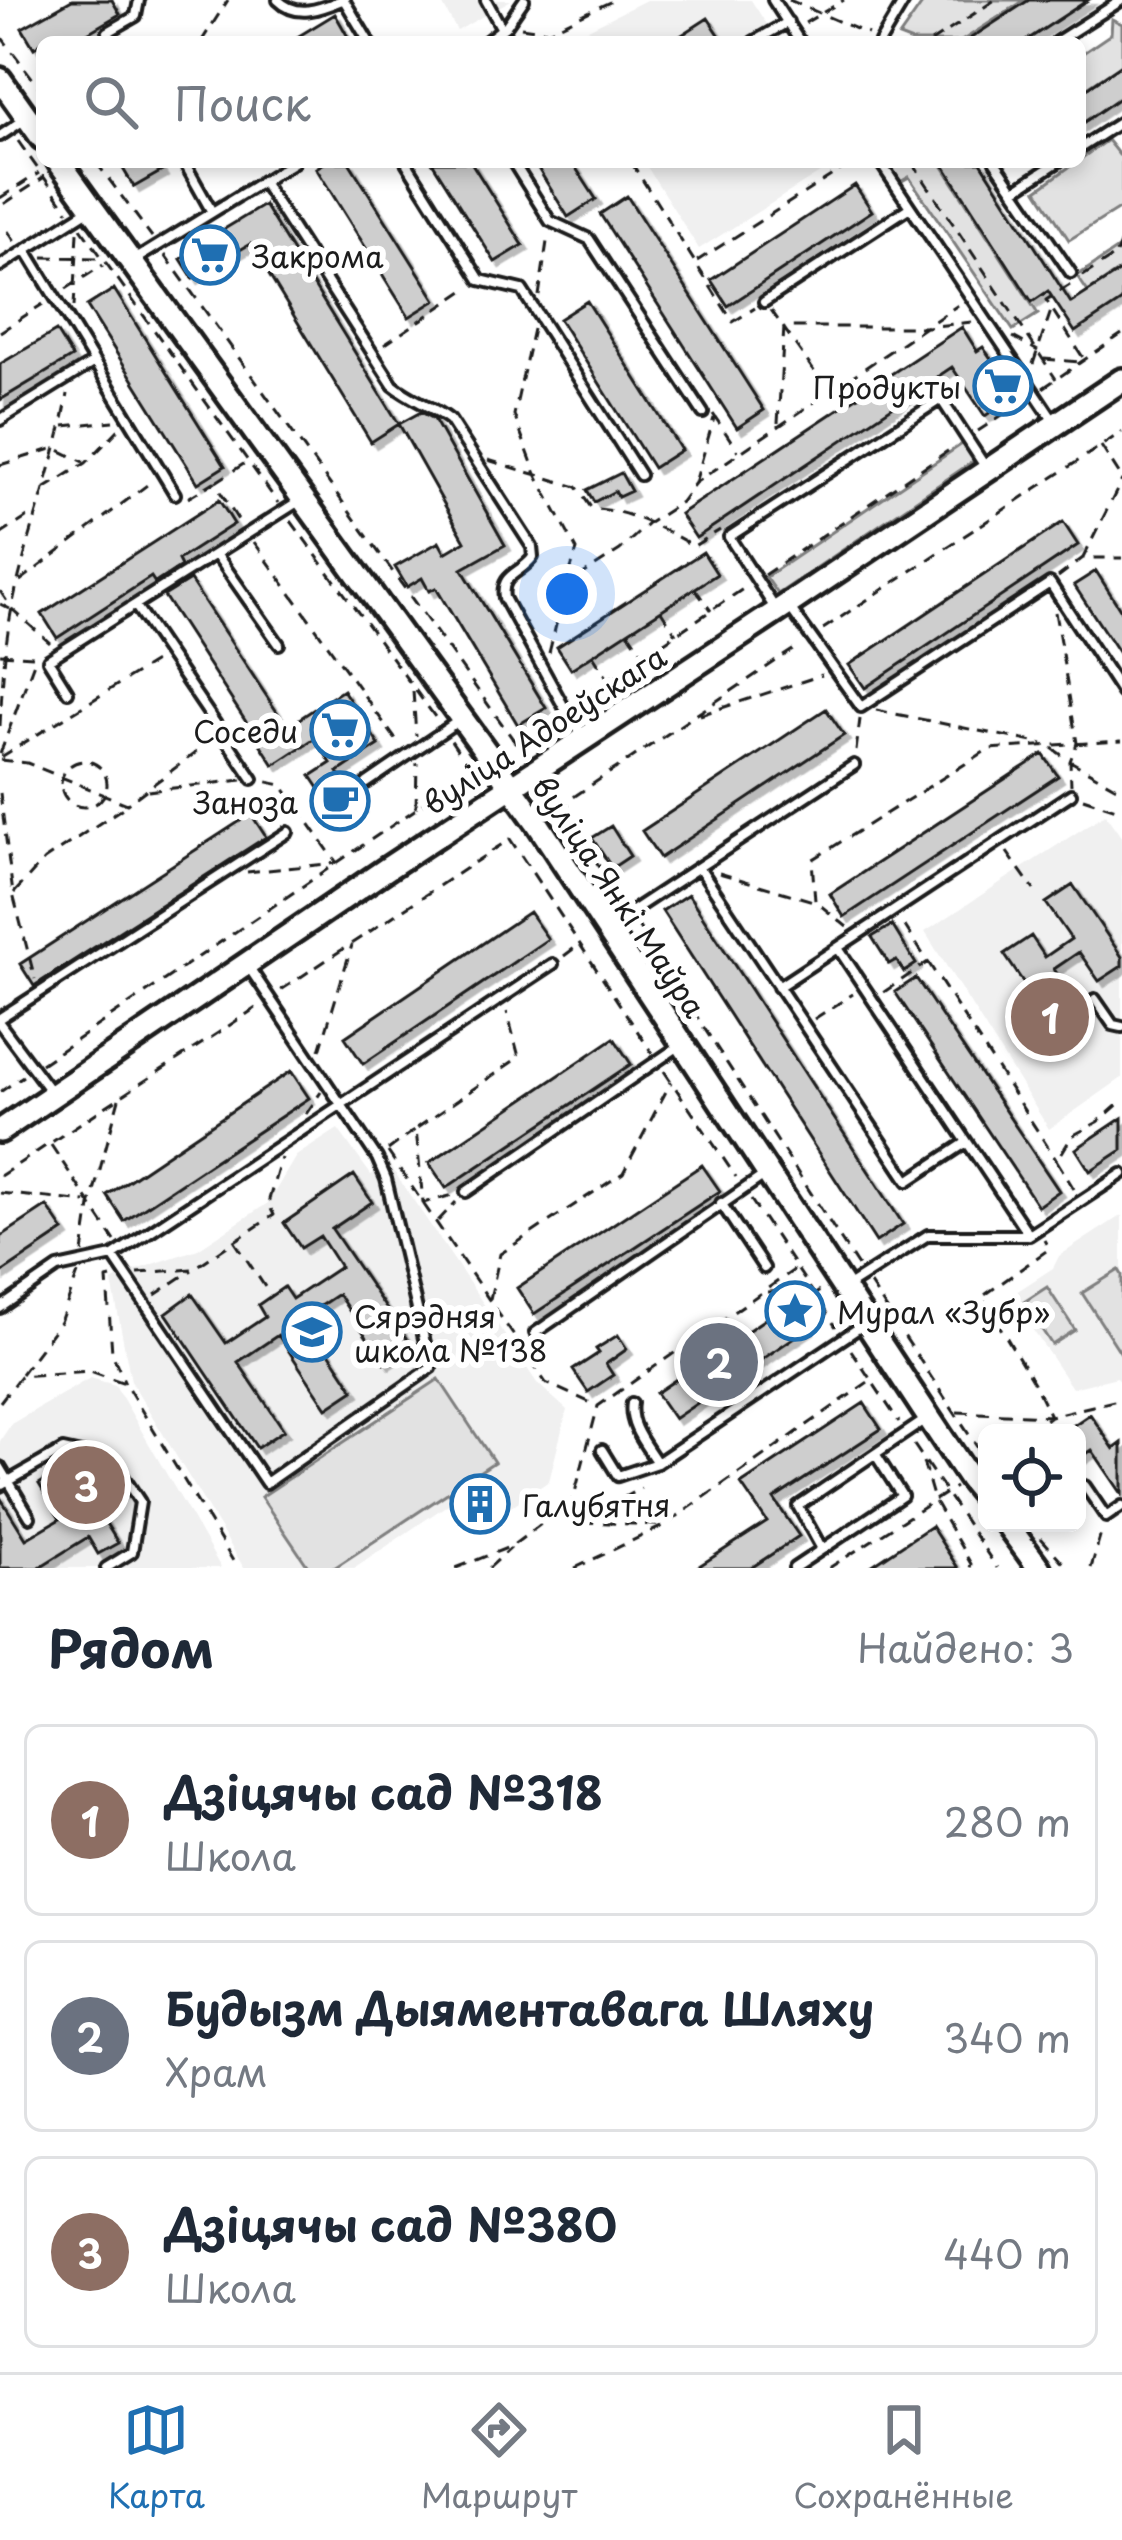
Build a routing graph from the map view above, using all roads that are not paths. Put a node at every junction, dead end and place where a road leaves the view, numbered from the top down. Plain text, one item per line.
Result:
1 (139, 0) edge
2 (278, 0) edge
3 (343, 0) edge
4 (485, 0) edge
5 (524, 0) edge
6 (772, 0) edge
7 (904, 0) edge
8 (1122, 0) edge
9 (790, 26) junction
10 (504, 28) junction
11 (110, 36) edge
12 (365, 36) edge
13 (493, 36) edge
14 (767, 36) edge
15 (796, 36) edge
16 (885, 36) edge
17 (1065, 36) edge
18 (0, 80) edge
19 (1122, 121) edge
20 (19, 124) junction
21 (36, 134) edge
22 (0, 136) edge
23 (1086, 144) edge
24 (187, 168) edge
25 (284, 168) edge
26 (410, 168) edge
27 (517, 168) edge
28 (884, 168) edge
29 (999, 168) edge
30 (1049, 168) edge
31 (48, 170) edge
32 (262, 181) junction
33 (1015, 190) junction
34 (910, 207) junction
35 (212, 212) junction
36 (83, 214) junction
37 (28, 253) junction
38 (131, 262) junction
39 (0, 266) edge
40 (1071, 273) dead end
41 (764, 302) road end
42 (94, 362) junction
43 (1122, 380) edge
44 (703, 413) dead end
45 (0, 420) edge
46 (1056, 424) junction
47 (987, 469) junction
48 (640, 475) dead end
49 (175, 494) road end
50 (293, 505) junction
51 (216, 554) junction
52 (135, 605) junction
53 (782, 608) junction
54 (279, 644) dead end
55 (68, 692) dead end
56 (1122, 693) edge
57 (453, 724) junction
58 (584, 738) junction
59 (854, 765) road end
60 (253, 779) road end
61 (367, 783) dead end
62 (511, 786) junction
63 (1071, 794) road end
64 (287, 832) dead end
65 (699, 867) junction
66 (606, 928) junction
67 (838, 948) junction
68 (556, 962) road end
69 (246, 964) junction
70 (778, 987) junction
71 (1095, 999) dead end
72 (0, 1021) edge
73 (1122, 1027) edge
74 (682, 1044) junction
75 (53, 1095) junction
76 (340, 1107) junction
77 (0, 1131) edge
78 (967, 1142) junction
79 (767, 1173) junction
80 (1122, 1174) edge
81 (466, 1192) road end
82 (721, 1203) junction
83 (1033, 1232) junction
84 (118, 1253) junction
85 (764, 1268) dead end
86 (844, 1288) junction
87 (0, 1308) edge
88 (867, 1322) junction
89 (535, 1333) dead end
90 (632, 1403) dead end
91 (929, 1418) junction
92 (602, 1450) dead end
93 (875, 1454) junction
94 (657, 1463) junction
95 (0, 1467) edge
96 (4, 1483) edge
97 (1086, 1487) edge
98 (978, 1489) edge
99 (1122, 1506) edge
100 (30, 1516) dead end
101 (1019, 1532) edge
102 (822, 1549) junction
103 (106, 1568) edge
104 (794, 1568) edge
105 (1039, 1568) edge

1 - 11 lane
2 - 3 lane
3 - 12 lane
4 - 10 lane
5 - 10 lane
6 - 9 lane
7 - 16 lane
8 - 17 lane
9 - 14 lane
9 - 15 lane
10 - 13 lane
18 - 20 street
19 - 23 lane
20 - 21 street
20 - 22 lane
24 - 35 lane
25 - 32 lane
26 - 48 lane
27 - 44 lane
28 - 34 lane
29 - 33 lane
30 - 33 lane
31 - 36 street, вуліца Янкі Маўра
32 - 35 lane
32 - 58 lane
33 - 40 lane
34 - 41 lane
34 - 46 lane
35 - 38 lane
36 - 37 lane
36 - 38 street, вуліца Янкі Маўра
37 - 39 lane
37 - 42 lane
38 - 50 street, вуліца Янкі Маўра
42 - 45 lane
42 - 49 lane
43 - 46 street, вуліца Адоеўскага
46 - 47 street, вуліца Адоеўскага
47 - 53 street, вуліца Адоеўскага
47 - 53 lane
50 - 51 lane
50 - 57 street, вуліца Янкі Маўра
51 - 52 lane
51 - 54 lane
52 - 55 lane
52 - 60 lane
53 - 56 lane
53 - 58 street, вуліца Адоеўскага
57 - 61 lane
57 - 62 street, вуліца Янкі Маўра
58 - 62 street, вуліца Адоеўскага
59 - 65 lane
62 - 66 street, вуліца Янкі Маўра
62 - 69 street, вуліца Адоеўскага
63 - 67 lane
64 - 72 lane
65 - 66 lane
65 - 70 lane
66 - 74 street, вуліца Янкі Маўра
67 - 70 lane
67 - 78 lane
68 - 76 lane
69 - 75 street, вуліца Адоеўскага
69 - 76 lane
70 - 78 lane
71 - 73 lane
72 - 75 lane
74 - 79 street, вуліца Янкі Маўра
74 - 81 lane
75 - 77 street, вуліца Адоеўскага
76 - 84 lane
76 - 84 lane
78 - 83 lane
79 - 82 lane
79 - 86 street, вуліца Янкі Маўра
80 - 83 lane
82 - 85 lane
82 - 89 lane
83 - 86 lane
84 - 87 lane
86 - 88 street, вуліца Янкі Маўра
88 - 91 street, вуліца Янкі Маўра
88 - 94 lane
90 - 94 lane
91 - 93 lane
91 - 98 street, вуліца Янкі Маўра
92 - 94 lane
93 - 102 lane
93 - 102 lane
95 - 96 lane
96 - 100 lane
96 - 103 lane
97 - 99 lane
101 - 105 street
102 - 104 lane

